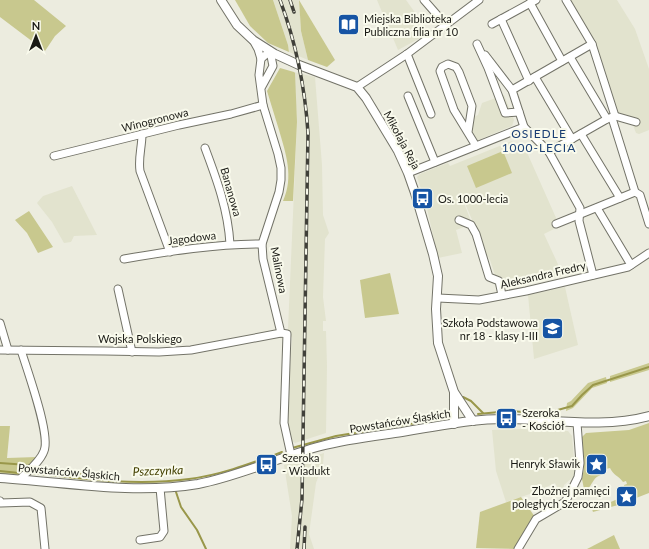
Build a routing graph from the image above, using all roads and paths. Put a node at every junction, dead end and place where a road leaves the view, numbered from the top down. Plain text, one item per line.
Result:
1 (221, 0) edge
2 (424, 0) edge
3 (479, 0) edge
4 (566, 0) edge
5 (533, 2) edge
6 (501, 19) junction
7 (492, 24) dead end
8 (446, 25) junction
9 (252, 40) junction
10 (592, 44) junction
11 (270, 52) junction
12 (407, 54) junction
13 (570, 57) junction
14 (260, 59) junction
15 (285, 60) junction
16 (562, 62) junction
17 (273, 66) junction
18 (532, 79) junction
19 (356, 87) junction
20 (261, 88) junction
21 (512, 90) junction
22 (408, 96) dead end
23 (263, 105) junction
24 (519, 112) junction
25 (431, 114) dead end
26 (611, 118) junction
27 (636, 122) dead end
28 (524, 127) junction
29 (468, 132) junction
30 (142, 134) junction
31 (581, 134) junction
32 (572, 139) junction
33 (476, 146) junction
34 (205, 148) dead end
35 (549, 152) junction
36 (54, 156) dead end
37 (435, 162) junction
38 (408, 173) junction
39 (635, 192) junction
40 (620, 198) junction
41 (597, 208) junction
42 (579, 214) junction
43 (459, 220) dead end
44 (556, 224) dead end
45 (649, 224) edge
46 (230, 244) junction
47 (262, 244) junction
48 (170, 252) junction
49 (649, 253) edge
50 (124, 260) dead end
51 (631, 265) junction
52 (593, 275) junction
53 (118, 289) dead end
54 (502, 295) junction
55 (438, 298) junction
56 (0, 324) edge
57 (281, 332) junction
58 (0, 350) edge
59 (8, 350) junction
60 (21, 350) junction
61 (132, 352) junction
62 (454, 392) junction
63 (649, 416) edge
64 (473, 421) junction
65 (577, 423) junction
66 (454, 424) junction
67 (291, 455) junction
68 (0, 478) edge
69 (20, 479) junction
70 (160, 488) junction
71 (0, 501) edge
72 (140, 540) dead end
73 (45, 549) edge
74 (518, 549) edge

1 - 9 street, Mikołaja Reja
2 - 8 street
3 - 8 street
4 - 10 street
5 - 6 street
5 - 16 street
6 - 7 street
6 - 18 street
8 - 12 street
9 - 11 street, Mikołaja Reja
9 - 14 street
10 - 13 street
10 - 26 street
11 - 14 street
11 - 15 street, Mikołaja Reja
11 - 17 street
12 - 19 street
12 - 25 street
13 - 16 street
13 - 26 street
14 - 20 street, Malinowa
15 - 17 street
15 - 19 street, Mikołaja Reja
16 - 18 street
17 - 20 street
18 - 21 street
18 - 32 street
19 - 38 street, Mikołaja Reja
20 - 23 street, Malinowa
21 - 24 street
21 - 24 street
22 - 37 street
23 - 30 street, Winogronowa
23 - 47 street, Malinowa
24 - 28 street
26 - 27 street
26 - 31 street
26 - 39 street
28 - 33 street
28 - 35 street
29 - 29 street
29 - 33 street
30 - 36 street, Winogronowa
30 - 48 street
31 - 32 street
31 - 40 street
32 - 35 street
33 - 37 street
34 - 46 street, Bananowa
35 - 42 street
37 - 38 street
38 - 55 street, Mikołaja Reja
39 - 40 street
39 - 45 street
40 - 41 street
41 - 42 street
41 - 51 street
42 - 44 street
42 - 52 street
43 - 54 street
46 - 47 street, Jagodowa
46 - 48 street, Jagodowa
47 - 57 street, Malinowa
48 - 50 street, Jagodowa
49 - 51 street, Aleksandra Fredry
51 - 52 street, Aleksandra Fredry
52 - 54 street, Aleksandra Fredry
53 - 61 street
54 - 55 street, Aleksandra Fredry
55 - 62 street, Mikołaja Reja
56 - 59 street
57 - 61 street, Wojska Polskiego
57 - 67 street, Malinowa
58 - 59 street, Wojska Polskiego
59 - 60 street, Wojska Polskiego
60 - 61 street, Wojska Polskiego
60 - 69 street
62 - 64 street, Mikołaja Reja
62 - 66 street, Mikołaja Reja
63 - 65 street, Powstańców Śląskich
64 - 65 street, Powstańców Śląskich
64 - 66 street, Powstańców Śląskich
65 - 74 street
66 - 67 street, Powstańców Śląskich
67 - 70 street, Powstańców Śląskich
68 - 69 street, Powstańców Śląskich
69 - 70 street, Powstańców Śląskich
70 - 72 street
71 - 73 street

